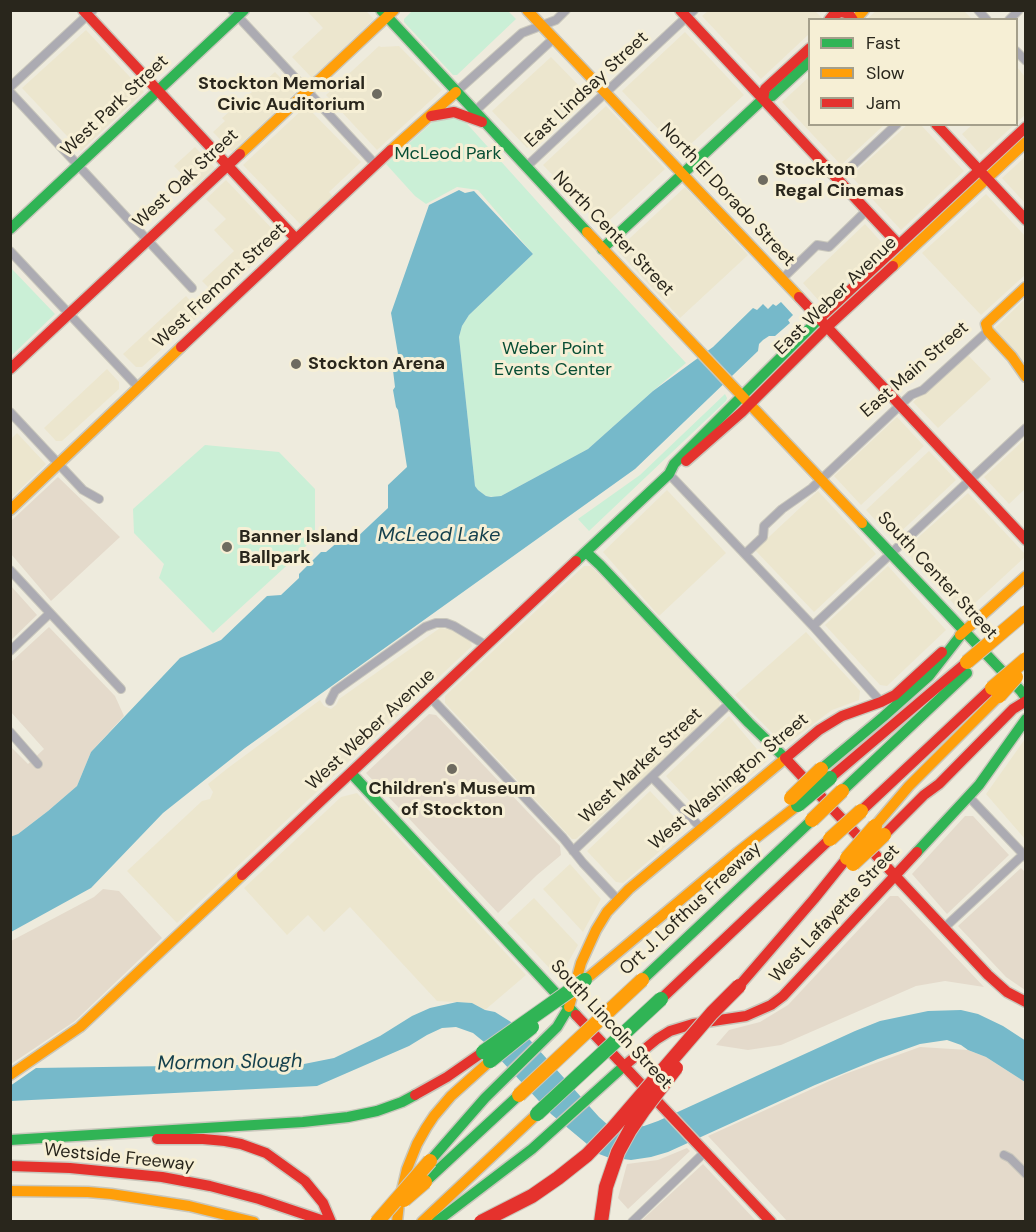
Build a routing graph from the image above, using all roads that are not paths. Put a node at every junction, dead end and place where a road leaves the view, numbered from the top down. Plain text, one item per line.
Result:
1 (527, 10) edge
2 (566, 10) edge
3 (864, 10) edge
4 (88, 12) edge
5 (238, 12) edge
6 (387, 12) edge
7 (687, 13) edge
8 (840, 15) edge
9 (541, 26) junction
10 (553, 39) junction
11 (808, 50) edge
12 (808, 63) edge
13 (10, 87) edge
14 (158, 91) junction
15 (308, 91) junction
16 (10, 92) edge
17 (456, 92) junction
18 (606, 93) junction
19 (763, 99) junction
20 (474, 112) junction
21 (428, 117) junction
22 (485, 124) junction
23 (895, 126) edge
24 (938, 126) edge
25 (1026, 127) edge
26 (1026, 142) edge
27 (375, 164) junction
28 (79, 165) junction
29 (226, 166) junction
30 (526, 168) junction
31 (683, 174) junction
32 (983, 175) junction
33 (838, 179) junction
34 (867, 210) junction
35 (1026, 220) edge
36 (10, 229) edge
37 (296, 239) junction
38 (148, 240) junction
39 (899, 245) junction
40 (602, 249) junction
41 (10, 251) edge
42 (782, 279) junction
43 (1026, 287) edge
44 (192, 288) dead end
45 (68, 314) junction
46 (823, 323) junction
47 (988, 331) junction
48 (10, 369) edge
49 (1026, 377) edge
50 (138, 387) junction
51 (746, 400) junction
52 (901, 405) junction
53 (10, 412) edge
54 (1026, 428) edge
55 (59, 464) junction
56 (669, 474) junction
57 (821, 480) junction
58 (970, 480) junction
59 (99, 499) dead end
60 (10, 510) edge
61 (1026, 540) edge
62 (586, 552) junction
63 (743, 552) junction
64 (891, 554) junction
65 (10, 570) edge
66 (1026, 576) edge
67 (1026, 612) edge
68 (50, 613) junction
69 (1026, 618) edge
70 (813, 626) junction
71 (964, 631) junction
72 (487, 646) junction
73 (10, 651) edge
74 (1026, 659) edge
75 (970, 664) junction
76 (1026, 666) edge
77 (122, 688) dead end
78 (996, 692) junction
79 (431, 698) junction
80 (1026, 700) edge
81 (330, 701) dead end
82 (882, 702) junction
83 (730, 703) junction
84 (1026, 719) edge
85 (10, 732) edge
86 (784, 759) junction
87 (38, 764) dead end
88 (351, 773) junction
89 (826, 774) junction
90 (652, 777) junction
91 (969, 797) junction
92 (701, 828) junction
93 (879, 830) junction
94 (573, 851) junction
95 (1025, 854) edge
96 (895, 877) junction
97 (618, 900) junction
98 (944, 928) junction
99 (742, 983) junction
100 (1026, 1002) edge
101 (568, 1007) junction
102 (487, 1057) junction
103 (624, 1066) junction
104 (10, 1075) edge
105 (29, 1139) junction
106 (10, 1140) edge
107 (705, 1152) junction
108 (1004, 1155) dead end
109 (10, 1166) edge
110 (1026, 1174) edge
111 (10, 1191) edge
112 (254, 1221) edge
113 (329, 1221) edge
114 (378, 1221) edge
115 (398, 1221) edge
116 (427, 1221) edge
117 (481, 1221) edge
118 (601, 1221) edge
119 (632, 1221) edge
120 (771, 1221) edge

1 - 9 main road, North El Dorado Street
2 - 9 street
3 - 8 main road
4 - 13 street
4 - 14 main road
5 - 14 main road, West Park Street
5 - 15 street
6 - 15 main road, West Oak Street
6 - 17 main road, North Center Street
7 - 18 street, East Lindsay Street
7 - 19 main road
9 - 10 main road, North El Dorado Street
9 - 17 street
10 - 18 main road, North El Dorado Street
10 - 20 street
11 - 19 main road
12 - 19 main road
14 - 28 main road, West Park Street
14 - 29 main road
15 - 27 street
15 - 29 main road, West Oak Street
16 - 28 street
17 - 20 main road, North Center Street
17 - 21 main road, West Fremont Street
18 - 30 street, East Lindsay Street
18 - 31 main road, North El Dorado Street
19 - 31 main road
19 - 33 main road
20 - 22 main road, North Center Street
21 - 22 main road
21 - 27 main road, West Fremont Street
22 - 30 main road, North Center Street
23 - 33 street
24 - 32 main road
25 - 32 main road, East Weber Avenue
26 - 32 main road, East Weber Avenue
27 - 37 main road, West Fremont Street
28 - 36 main road, West Park Street
28 - 38 street
29 - 37 main road
29 - 38 main road, West Oak Street
30 - 40 main road, North Center Street
31 - 40 main road
31 - 42 main road, North El Dorado Street
32 - 35 main road
32 - 39 main road, East Weber Avenue
32 - 46 main road, East Weber Avenue
33 - 34 main road
34 - 39 main road
34 - 42 street
37 - 50 main road, West Fremont Street
38 - 44 street
38 - 45 main road, West Oak Street
39 - 46 main road, East Weber Avenue
40 - 51 main road, North Center Street
41 - 45 street
42 - 46 main road, North El Dorado Street
43 - 47 main road, East Main Street
45 - 48 main road, West Oak Street
45 - 50 street
46 - 51 main road, East Weber Avenue
46 - 52 main road, North El Dorado Street
47 - 49 main road
47 - 52 street, East Main Street
50 - 55 main road, West Fremont Street
51 - 56 main road, West Weber Avenue
51 - 57 main road, North Center Street
52 - 57 street, East Main Street
52 - 58 main road, North El Dorado Street
53 - 55 street
54 - 58 street
55 - 59 street
55 - 60 main road, West Fremont Street
56 - 62 main road, West Weber Avenue
56 - 63 street
57 - 63 street, East Main Street
57 - 64 main road, South Center Street
58 - 61 main road, North El Dorado Street
58 - 64 street
62 - 72 main road, West Weber Avenue
62 - 83 main road
63 - 70 street
64 - 70 street
64 - 71 main road, South Center Street
65 - 68 street
66 - 71 main road
67 - 75 main road, bridge
68 - 73 street
68 - 77 street
69 - 75 main road, Ort J. Lofthus Freeway
70 - 82 street
71 - 80 main road, South Center Street
71 - 82 main road, West Washington Street
71 - 89 main road
72 - 79 main road, West Weber Avenue
72 - 81 street
74 - 78 main road, bridge
75 - 89 main road
75 - 114 main road, Ort J. Lofthus Freeway, bridge
76 - 78 main road, bridge
78 - 93 main road
78 - 116 main road, bridge
79 - 88 main road, West Weber Avenue
79 - 94 street
80 - 93 main road
82 - 86 main road, West Washington Street
83 - 86 main road
83 - 90 street, West Market Street
84 - 91 main road, West Lafayette Street
85 - 87 street
86 - 92 main road, West Washington Street
86 - 96 main road
88 - 101 main road, South Lincoln Street
88 - 104 main road, West Weber Avenue
89 - 102 main road, bridge
90 - 92 street
90 - 94 street, West Market Street
91 - 95 street
91 - 96 main road, West Lafayette Street
92 - 97 main road, West Washington Street
93 - 99 main road, bridge
94 - 97 street
95 - 98 street
96 - 98 main road
96 - 103 main road, West Lafayette Street
97 - 101 main road, West Washington Street
98 - 100 main road
99 - 117 main road, bridge
99 - 118 main road, bridge
101 - 103 main road, South Lincoln Street
101 - 114 main road, West Washington Street, bridge
102 - 105 main road
102 - 115 main road
103 - 107 main road, South Lincoln Street
103 - 116 main road, West Lafayette Street
105 - 106 main road
105 - 113 main road
107 - 119 street
107 - 120 main road, South Lincoln Street
108 - 110 street
109 - 113 main road, Westside Freeway
111 - 112 main road, Westside Freeway

